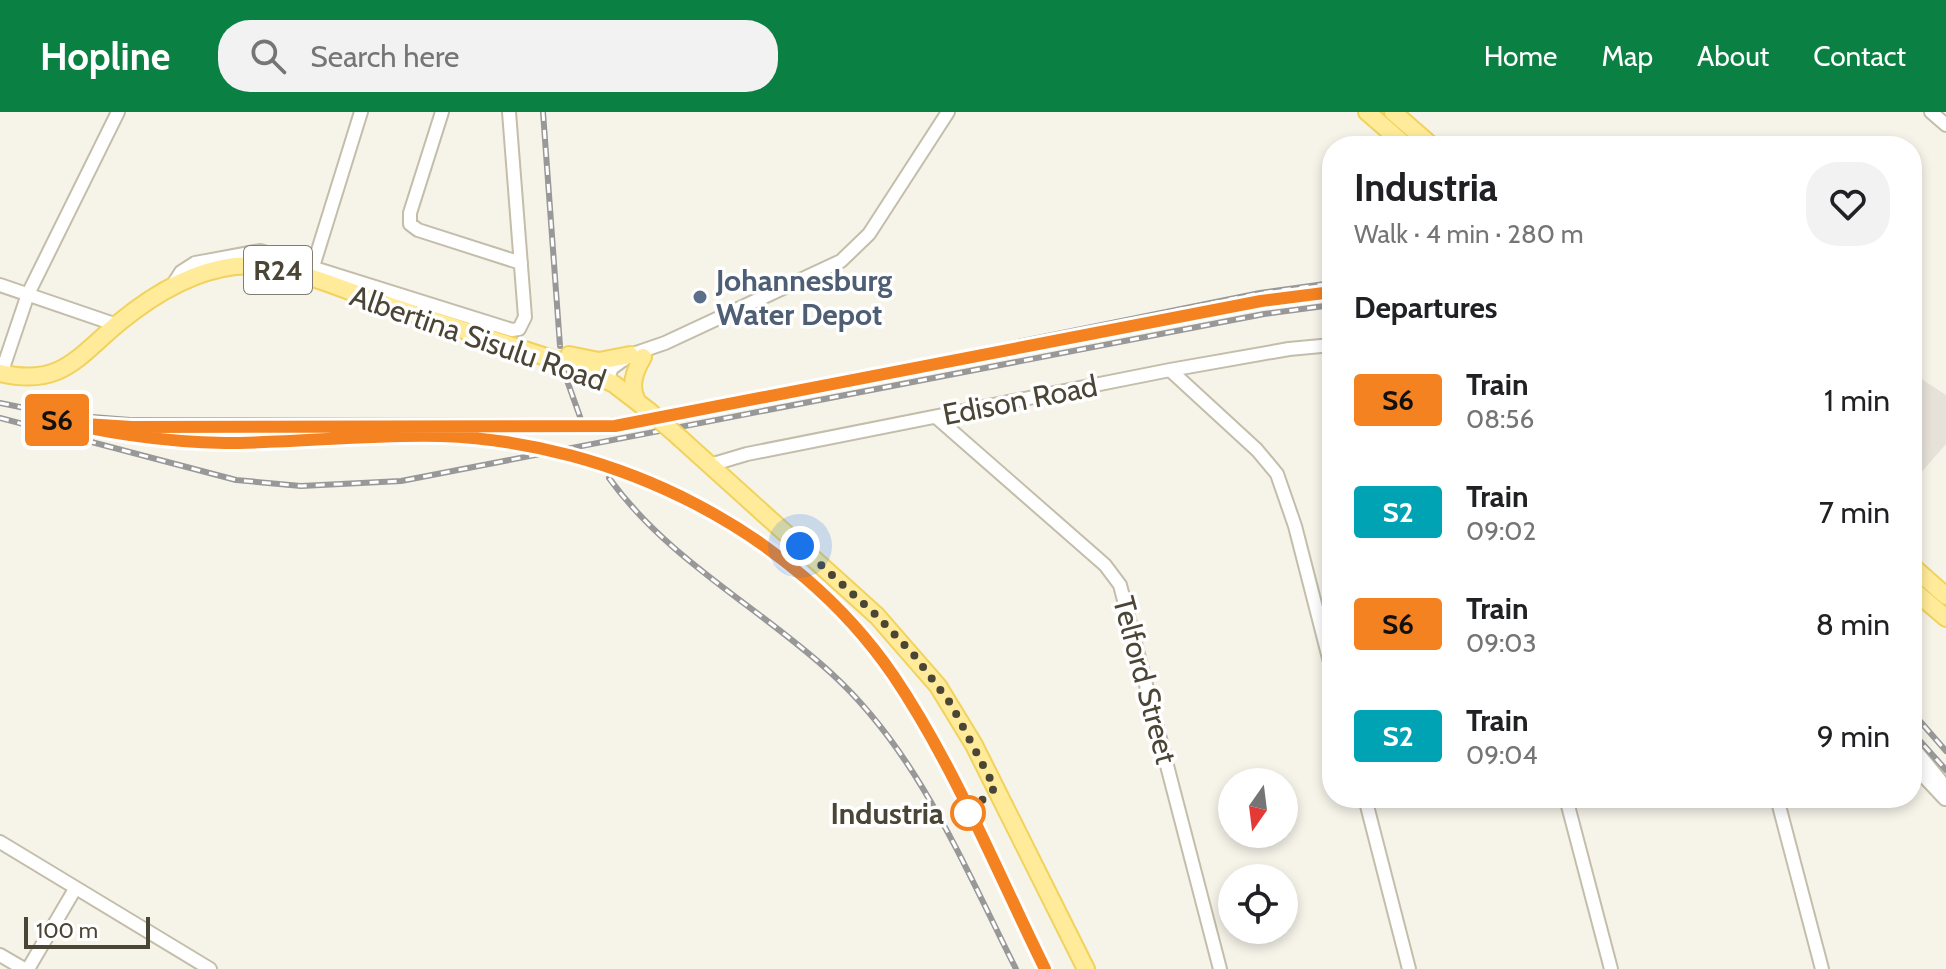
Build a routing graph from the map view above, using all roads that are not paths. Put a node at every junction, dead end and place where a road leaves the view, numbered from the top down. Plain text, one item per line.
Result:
1 (118, 112) edge
2 (361, 112) edge
3 (442, 112) edge
4 (509, 112) edge
5 (948, 112) edge
6 (1367, 112) edge
7 (1393, 112) edge
8 (1931, 112) edge
9 (1946, 125) edge
10 (1395, 136) edge
11 (1417, 136) edge
12 (521, 263) junction
13 (311, 273) junction
14 (0, 285) edge
15 (28, 294) junction
16 (117, 325) junction
17 (484, 338) junction
18 (1322, 346) edge
19 (637, 356) junction
20 (1170, 370) junction
21 (1, 374) edge
22 (613, 383) junction
23 (643, 406) junction
24 (936, 417) junction
25 (710, 465) junction
26 (1922, 577) edge
27 (1946, 596) edge
28 (1922, 598) edge
29 (1922, 610) edge
30 (1944, 616) edge
31 (1322, 631) edge
32 (1922, 758) edge
33 (1922, 775) edge
34 (1945, 800) edge
35 (1368, 808) edge
36 (1569, 808) edge
37 (1780, 808) edge
38 (0, 842) edge
39 (75, 889) junction
40 (0, 955) edge
41 (26, 969) edge
42 (210, 969) edge
43 (1086, 969) edge
44 (1220, 969) edge
45 (1409, 969) edge
46 (1611, 969) edge
47 (1822, 969) edge

1 - 15 street
2 - 13 street
3 - 12 street
4 - 12 street
5 - 19 street
6 - 10 main road
7 - 11 main road
8 - 9 street
12 - 13 street
13 - 16 main road, Albertina Sisulu Road / R24
13 - 17 main road, Albertina Sisulu Road / R24
14 - 15 street
15 - 16 street
15 - 21 street
16 - 21 main road, Albertina Sisulu Road / R24
17 - 19 main road
17 - 22 main road, Albertina Sisulu Road / R24
18 - 20 street, Edison Road
19 - 22 street
19 - 23 main road
20 - 24 street, Edison Road
20 - 31 street
22 - 23 main road, Albertina Sisulu Road / R24
23 - 25 main road, Albertina Sisulu Road / R24, bridge
24 - 25 street, Edison Road
24 - 44 street, Telford Street
25 - 43 main road, Albertina Sisulu Road / R24
26 - 27 main road
28 - 30 main road
29 - 30 main road
32 - 34 street
33 - 34 street
35 - 45 street
36 - 46 street
37 - 47 street
38 - 39 street
39 - 41 street
39 - 42 street
40 - 41 street

